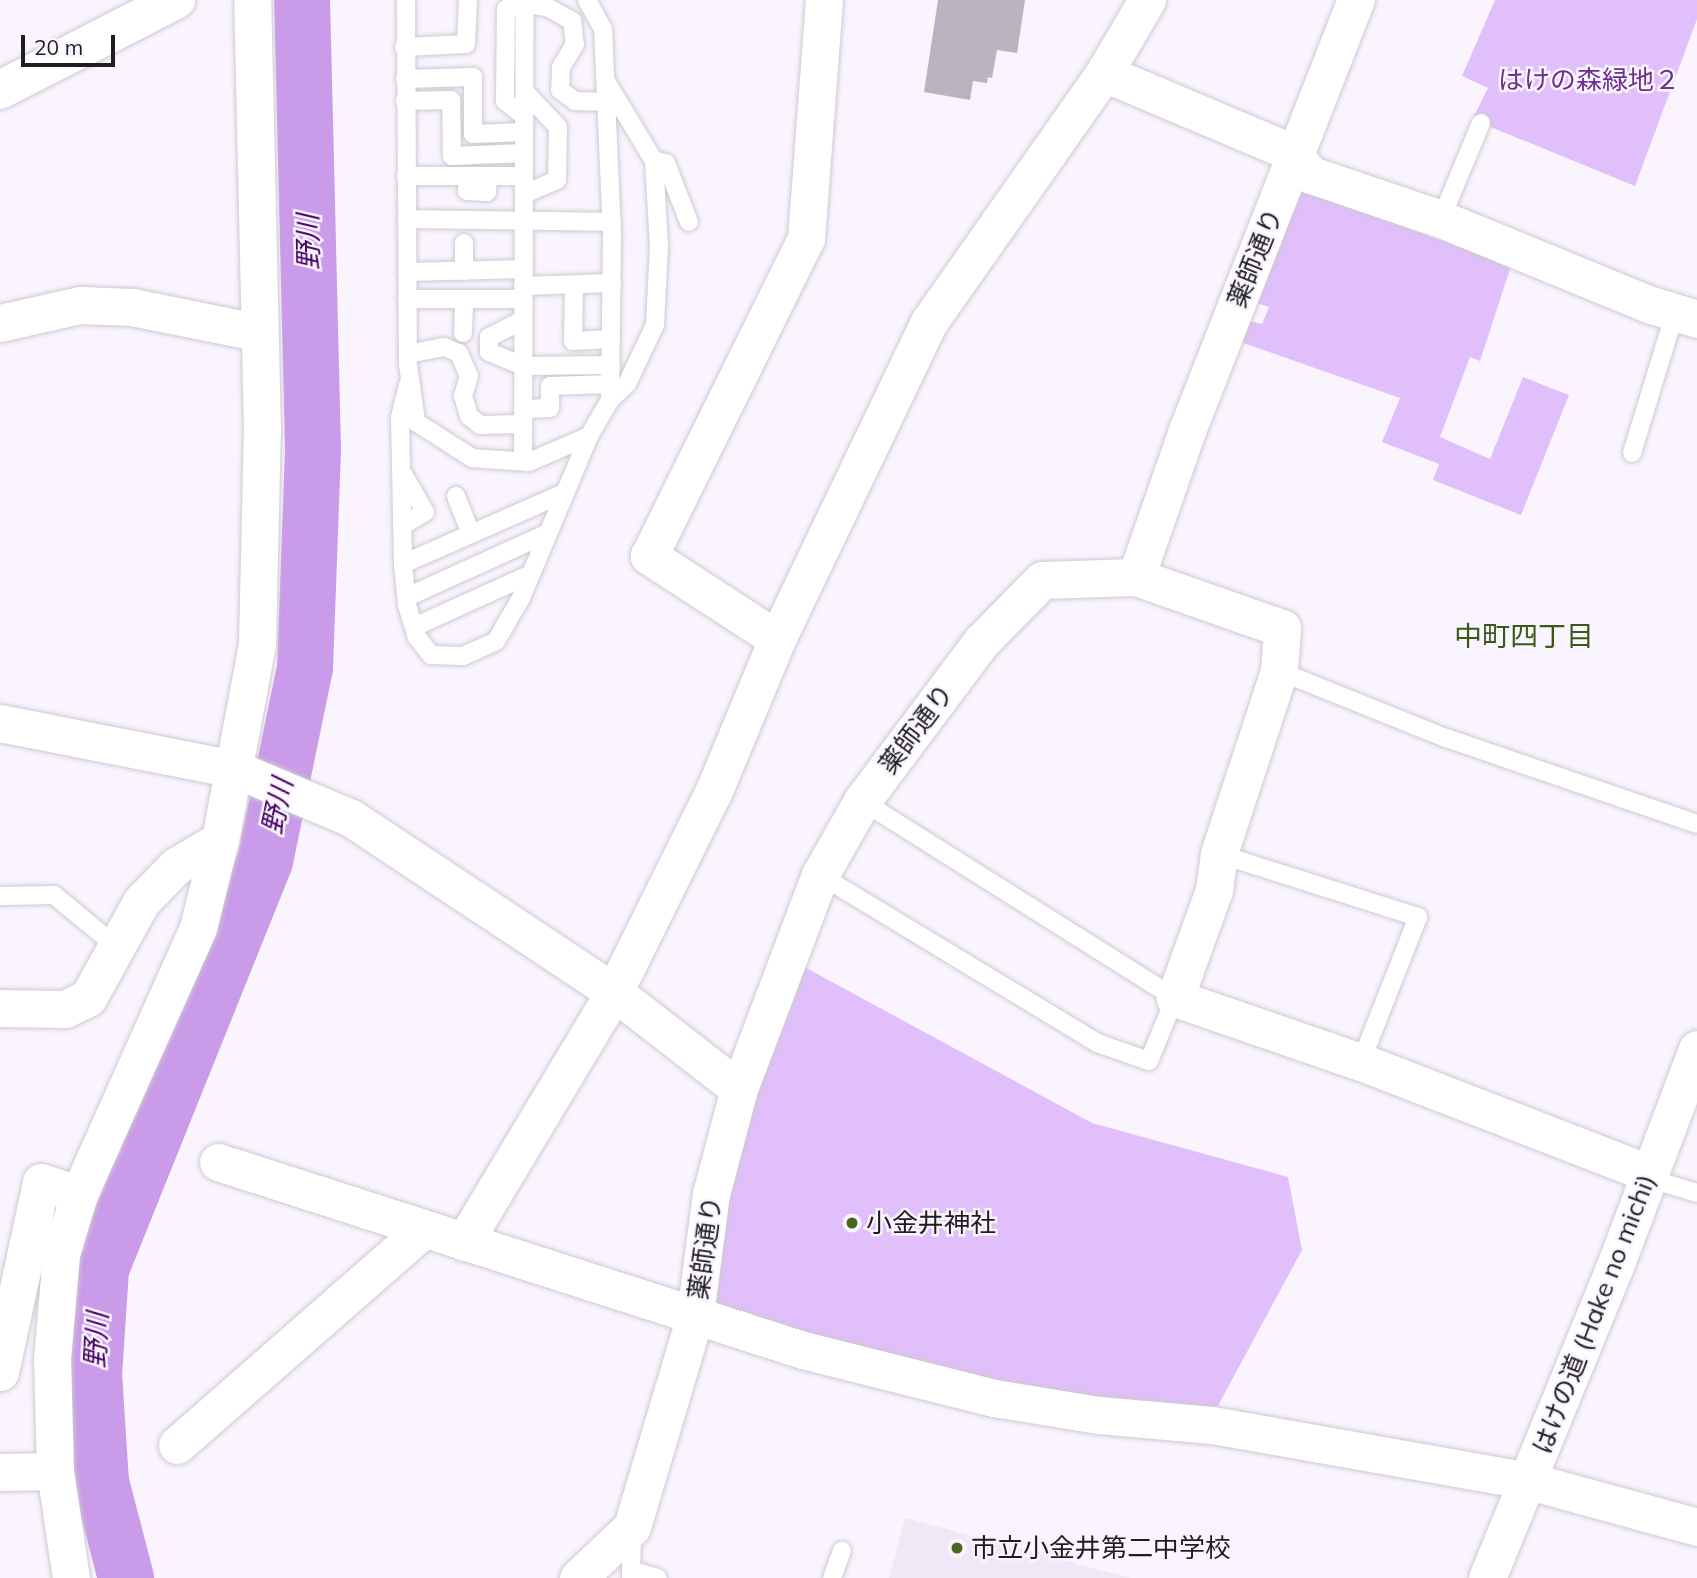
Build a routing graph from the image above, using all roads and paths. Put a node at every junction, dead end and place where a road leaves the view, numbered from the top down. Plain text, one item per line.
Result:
1 (176, 0) edge
2 (252, 0) edge
3 (406, 0) edge
4 (468, 0) edge
5 (587, 0) edge
6 (824, 0) edge
7 (1147, 0) edge
8 (1356, 0) edge
9 (525, 2) edge
10 (404, 47) junction
11 (1104, 73) junction
12 (405, 79) junction
13 (605, 80) junction
14 (0, 90) edge
15 (525, 92) junction
16 (405, 101) junction
17 (606, 102) junction
18 (1481, 123) dead end
19 (524, 124) junction
20 (524, 153) junction
21 (1295, 160) junction
22 (654, 162) junction
23 (406, 176) junction
24 (524, 185) junction
25 (407, 219) junction
26 (1441, 219) junction
27 (524, 221) junction
28 (612, 222) junction
29 (689, 222) dead end
30 (464, 243) dead end
31 (464, 271) junction
32 (407, 272) junction
33 (611, 283) junction
34 (523, 285) junction
35 (574, 285) junction
36 (407, 299) junction
37 (464, 299) junction
38 (1686, 315) edge
39 (523, 320) junction
40 (0, 323) edge
41 (256, 332) junction
42 (463, 333) dead end
43 (611, 339) junction
44 (408, 354) junction
45 (611, 365) junction
46 (523, 366) junction
47 (410, 377) junction
48 (610, 392) junction
49 (523, 416) junction
50 (589, 436) junction
51 (1632, 453) dead end
52 (523, 460) junction
53 (565, 494) junction
54 (456, 496) dead end
55 (548, 533) junction
56 (471, 534) junction
57 (403, 564) junction
58 (531, 574) junction
59 (1136, 577) junction
60 (407, 597) junction
61 (414, 627) junction
62 (777, 639) junction
63 (1279, 671) junction
64 (0, 723) edge
65 (234, 769) junction
66 (862, 801) junction
67 (1697, 824) edge
68 (220, 840) junction
69 (1219, 854) junction
70 (820, 875) junction
71 (0, 896) edge
72 (118, 948) junction
73 (614, 992) junction
74 (1175, 998) junction
75 (0, 1008) edge
76 (1697, 1049) edge
77 (1361, 1062) junction
78 (739, 1088) junction
79 (218, 1162) dead end
80 (1649, 1176) junction
81 (1697, 1193) edge
82 (79, 1194) junction
83 (424, 1230) junction
84 (464, 1242) junction
85 (695, 1315) junction
86 (0, 1372) edge
87 (177, 1445) dead end
88 (55, 1471) junction
89 (0, 1472) edge
90 (1529, 1481) junction
91 (632, 1527) junction
92 (1697, 1527) edge
93 (842, 1551) dead end
94 (631, 1574) edge
95 (71, 1578) edge
96 (578, 1578) edge
97 (658, 1578) edge
98 (832, 1578) edge
99 (1487, 1578) edge

1 - 14 street
2 - 41 street
3 - 10 lane
4 - 10 lane
5 - 13 lane
6 - 62 street
7 - 11 street
8 - 21 street, 薬師通り
9 - 15 lane
9 - 17 lane
9 - 19 lane
10 - 12 lane
11 - 21 street
11 - 62 street
12 - 16 lane
12 - 19 lane
13 - 17 lane
13 - 22 lane
15 - 19 lane
15 - 24 lane
16 - 20 lane
16 - 23 lane
17 - 28 lane
18 - 26 lane
19 - 20 lane
20 - 24 lane
21 - 26 street
21 - 59 street, 薬師通り
22 - 29 lane
22 - 48 lane
23 - 24 lane
23 - 25 lane
24 - 27 lane
25 - 27 lane
25 - 32 lane
26 - 38 street
27 - 28 lane
27 - 34 lane
28 - 33 lane
30 - 31 lane
31 - 32 lane
31 - 34 lane
32 - 36 lane
33 - 35 lane
33 - 43 lane
34 - 35 lane
34 - 37 lane
34 - 39 lane
35 - 43 lane
36 - 37 lane
36 - 44 lane
37 - 42 lane
38 - 51 lane
39 - 46 lane
39 - 46 lane
40 - 41 street
41 - 65 street
43 - 45 lane
44 - 47 lane
44 - 49 lane
45 - 46 lane
45 - 48 lane
46 - 49 lane
47 - 52 lane
47 - 57 lane
48 - 49 lane
48 - 50 lane
49 - 52 lane
50 - 52 lane
50 - 53 lane
53 - 55 lane
53 - 56 lane
54 - 56 lane
55 - 58 lane
55 - 60 lane
56 - 57 lane
57 - 60 lane
58 - 61 lane
58 - 61 lane
59 - 63 street
59 - 66 street, 薬師通り
60 - 61 lane
62 - 73 street
63 - 67 lane
63 - 69 street
64 - 65 street
65 - 68 street
65 - 73 street
66 - 70 street, 薬師通り
66 - 74 lane
68 - 72 street
68 - 82 street
69 - 74 street
69 - 77 lane
70 - 74 lane
70 - 78 street, 薬師通り
71 - 72 lane
72 - 75 street
73 - 78 street
73 - 84 street
74 - 77 street
76 - 80 street, はけの道 (Hake no michi)
77 - 80 street
78 - 85 street, 薬師通り
79 - 83 street
80 - 81 lane
80 - 90 street, はけの道 (Hake no michi)
82 - 86 street
82 - 88 street
83 - 84 street
83 - 87 street
84 - 85 street
85 - 90 street
85 - 91 street, 薬師通り
88 - 89 street
88 - 95 street
90 - 92 street
90 - 99 street, はけの道 (Hake no michi)
91 - 94 lane, 薬師通り
91 - 96 street
93 - 98 lane
94 - 97 lane

